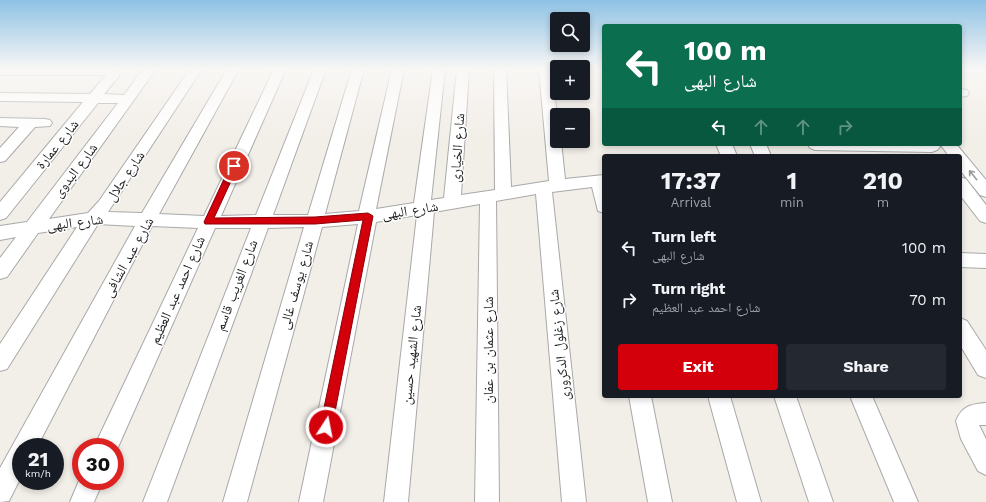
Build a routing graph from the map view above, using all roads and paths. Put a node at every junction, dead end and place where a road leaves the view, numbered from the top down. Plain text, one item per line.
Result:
1 (99, 92) edge
2 (133, 92) edge
3 (180, 92) edge
4 (220, 92) edge
5 (269, 92) edge
6 (311, 92) edge
7 (351, 92) edge
8 (393, 92) edge
9 (436, 92) edge
10 (461, 92) edge
11 (499, 92) edge
12 (546, 92) edge
13 (0, 98) edge
14 (94, 99) junction
15 (128, 99) junction
16 (0, 122) edge
17 (817, 148) edge
18 (934, 149) edge
19 (0, 157) edge
20 (962, 161) edge
21 (601, 180) edge
22 (550, 186) junction
23 (962, 186) edge
24 (986, 191) edge
25 (496, 196) junction
26 (452, 203) junction
27 (962, 206) edge
28 (424, 208) junction
29 (982, 211) edge
30 (0, 214) edge
31 (367, 217) junction
32 (94, 218) junction
33 (148, 220) junction
34 (260, 221) junction
35 (315, 221) junction
36 (208, 222) junction
37 (32, 228) junction
38 (0, 233) edge
39 (962, 260) edge
40 (986, 261) edge
41 (0, 272) edge
42 (962, 330) edge
43 (0, 362) edge
44 (986, 368) edge
45 (640, 398) edge
46 (720, 398) edge
47 (786, 398) edge
48 (863, 398) edge
49 (986, 414) edge
50 (29, 438) edge
51 (110, 438) edge
52 (986, 463) edge
53 (12, 470) edge
54 (87, 490) edge
55 (0, 492) edge
56 (82, 502) edge
57 (155, 502) edge
58 (236, 502) edge
59 (311, 502) edge
60 (396, 502) edge
61 (487, 502) edge
62 (574, 502) edge
63 (660, 502) edge
64 (749, 502) edge
65 (821, 502) edge
66 (906, 502) edge

1 - 14 street, شارع عمارة
2 - 15 street, شارع البدوى
3 - 32 street, شارع جلال
4 - 33 street, شارع عبد الشافى
5 - 36 street, شارع احمد عبد العظيم
6 - 34 street, شارع الغريب قاسم
7 - 35 street, شارع يوسف غالى
8 - 31 street
9 - 28 street, شارع الشهيد حسين
10 - 26 street, شارع الخيارى
11 - 25 street, شارع عثمان بن عفان
12 - 22 street, شارع زغلول الدكرورى
13 - 14 street
14 - 15 street
14 - 30 street, شارع عمارة
15 - 37 street, شارع البدوى
16 - 19 street
17 - 18 street
24 -> 20 street
21 - 22 street, شارع البهى
22 - 25 street, شارع البهى
22 - 62 street, شارع زغلول الدكرورى
23 - 29 street
25 - 26 street, شارع البهى
25 - 61 street, شارع عثمان بن عفان
26 - 28 street, شارع البهى
27 - 29 street
28 - 31 street, شارع البهى
28 - 60 street, شارع الشهيد حسين
31 - 35 street, شارع البهى
31 - 59 street
32 - 33 street, شارع البهى
32 - 37 street, شارع البهى
32 - 43 street, شارع جلال
33 - 36 street, شارع البهى
33 - 50 street, شارع عبد الشافى
34 - 35 street, شارع البهى
34 - 36 street, شارع البهى
34 - 57 street, شارع الغريب قاسم
35 - 58 street, شارع يوسف غالى
36 - 51 street, شارع احمد عبد العظيم
37 - 38 street, شارع البهى
37 - 41 street, شارع البدوى
39 - 40 street
42 - 44 street
45 - 63 street
46 - 64 street
47 - 65 street
48 - 66 street
49 - 52 street
53 - 55 street
54 - 56 street

